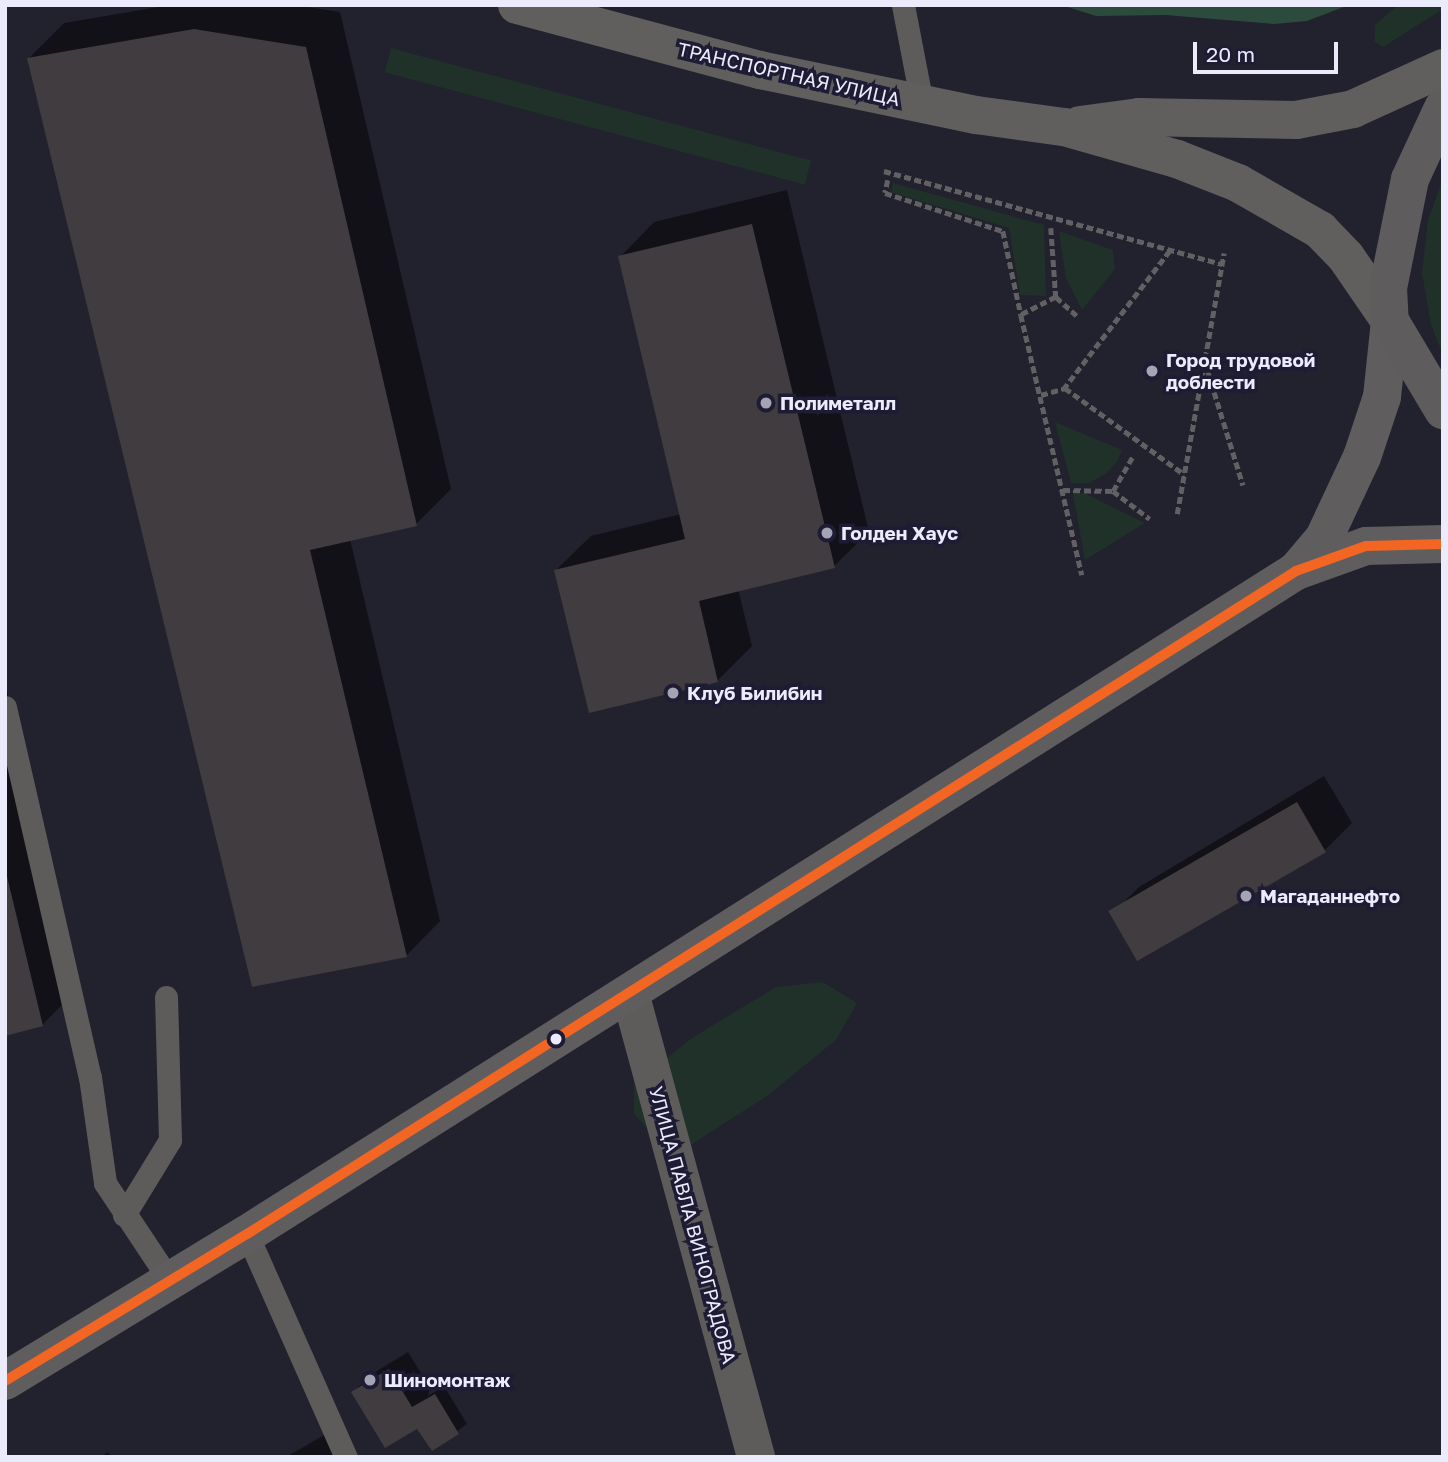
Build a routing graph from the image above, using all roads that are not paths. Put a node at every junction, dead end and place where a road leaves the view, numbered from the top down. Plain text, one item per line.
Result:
1 (517, 5) edge
2 (903, 5) edge
3 (1443, 68) edge
4 (922, 104) junction
5 (1443, 108) edge
6 (1064, 127) junction
7 (1390, 321) junction
8 (1443, 410) edge
9 (1443, 544) edge
10 (1296, 571) junction
11 (5, 707) edge
12 (630, 993) junction
13 (166, 997) dead end
14 (124, 1215) junction
15 (247, 1234) junction
16 (168, 1278) junction
17 (5, 1381) edge
18 (346, 1457) edge
19 (756, 1457) edge

1 - 4 main road, ТРАНСПОРТНАЯ УЛИЦА
2 - 4 lane
3 - 6 main road, ТРАНСПОРТНАЯ УЛИЦА
4 - 6 main road, ТРАНСПОРТНАЯ УЛИЦА
5 - 7 highway
6 - 7 main road, ТРАНСПОРТНАЯ УЛИЦА
7 - 8 highway
7 - 10 main road
9 - 10 main road
10 - 12 main road
11 - 14 lane
12 - 15 main road
12 - 19 street, УЛИЦА ПАВЛА ВИНОГРАДОВА
13 - 14 lane
14 - 16 lane
15 - 16 main road
15 - 18 lane
16 - 17 main road

